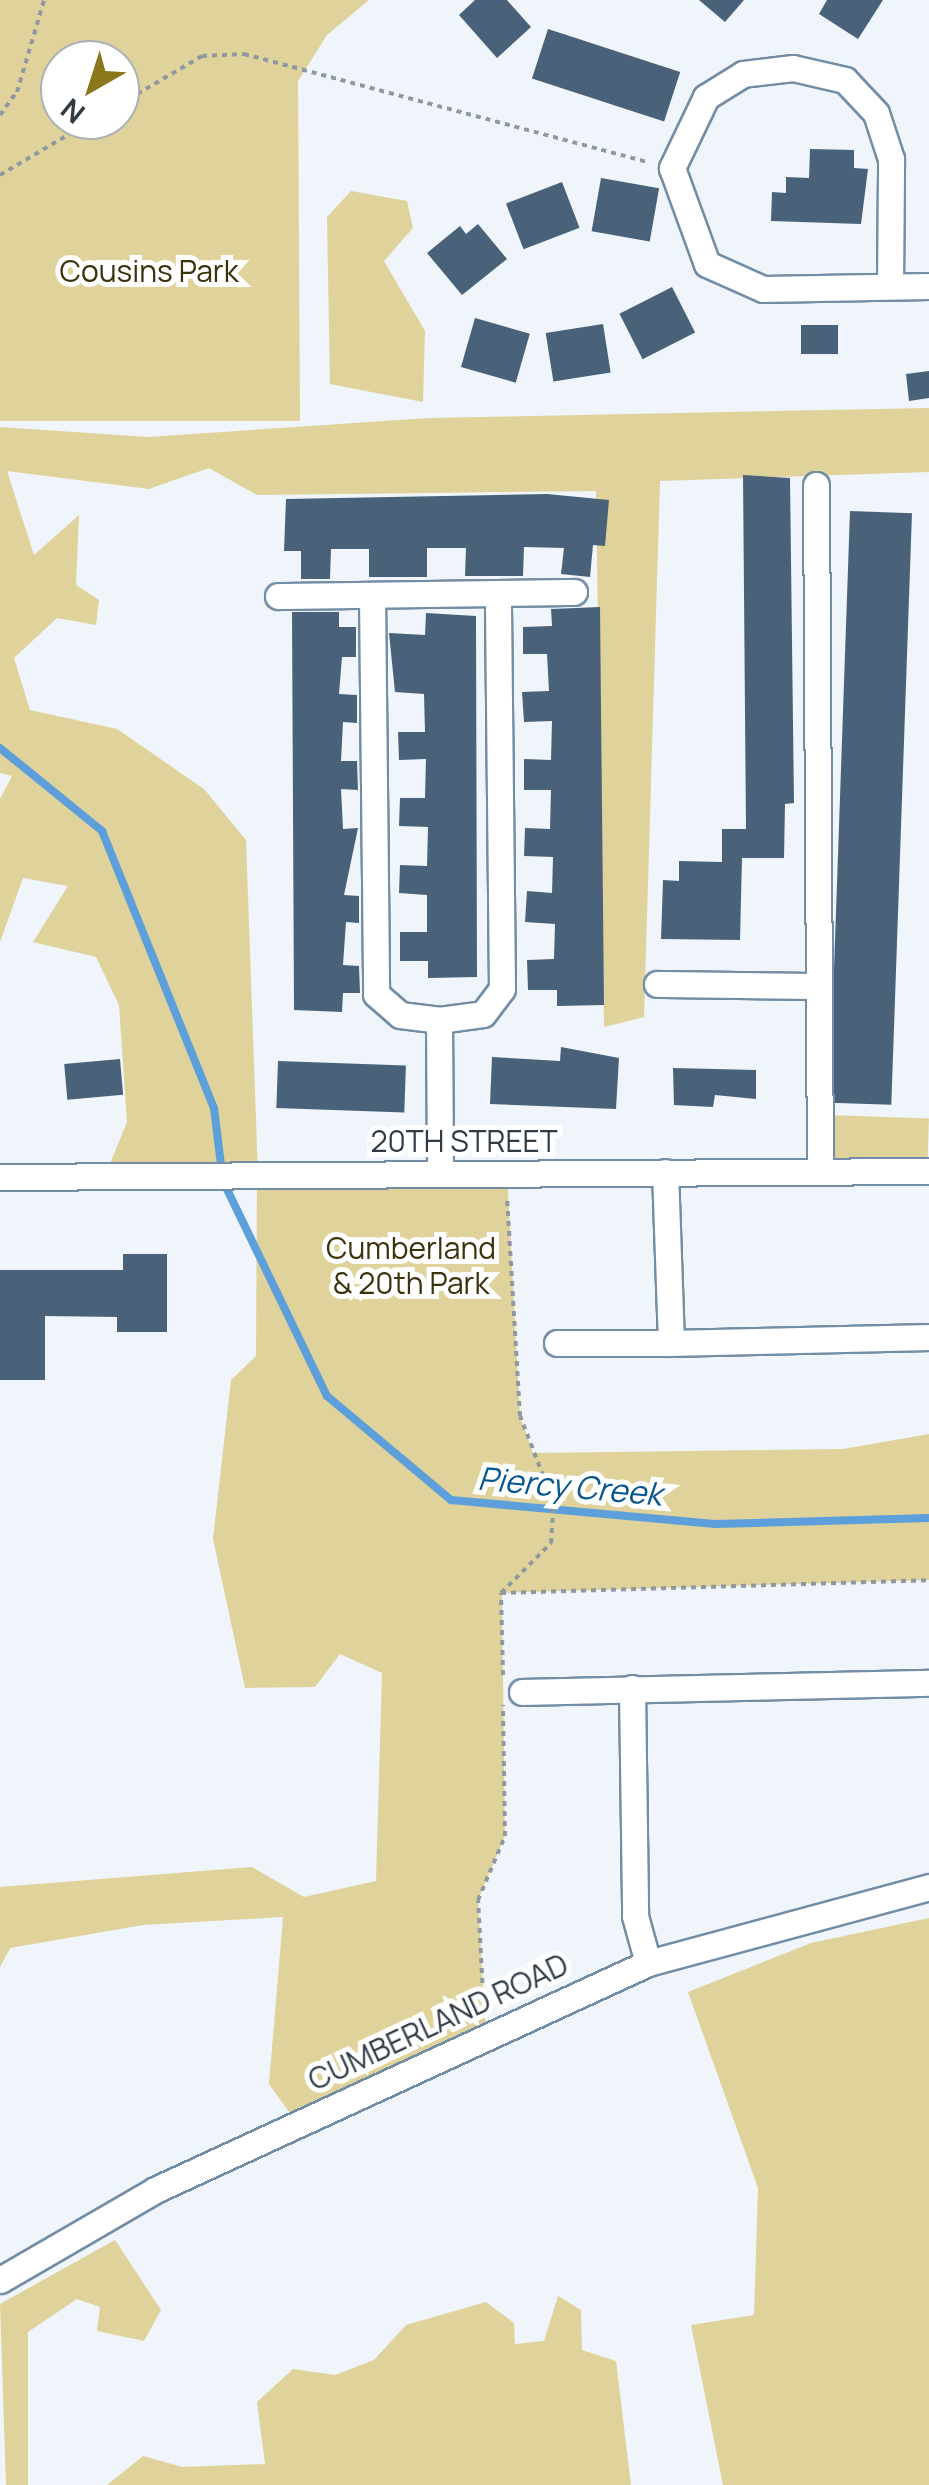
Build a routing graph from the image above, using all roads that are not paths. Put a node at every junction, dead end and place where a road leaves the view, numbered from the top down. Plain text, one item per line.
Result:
1 (890, 286) junction
2 (929, 286) edge
3 (816, 485) dead end
4 (574, 592) dead end
5 (498, 593) junction
6 (372, 595) junction
7 (278, 596) dead end
8 (657, 984) dead end
9 (819, 986) junction
10 (439, 1020) junction
11 (929, 1170) edge
12 (820, 1171) junction
13 (664, 1172) junction
14 (440, 1174) junction
15 (0, 1177) edge
16 (929, 1337) edge
17 (557, 1343) dead end
18 (671, 1343) junction
19 (929, 1683) edge
20 (632, 1688) junction
21 (522, 1692) dead end
22 (929, 1887) edge
23 (648, 1964) junction
24 (0, 2280) edge

1 - 1 street
1 - 2 street
3 - 9 street
4 - 5 street
5 - 6 street
5 - 10 street
6 - 7 street
6 - 10 street
8 - 9 street
9 - 12 street
10 - 14 street
11 - 12 street, 20TH STREET
12 - 13 street, 20TH STREET
13 - 14 street, 20TH STREET
13 - 18 street
14 - 15 street, 20TH STREET
16 - 18 street
17 - 18 street
19 - 20 street
20 - 21 street
20 - 23 street
22 - 23 street, CUMBERLAND ROAD
23 - 24 street, CUMBERLAND ROAD

